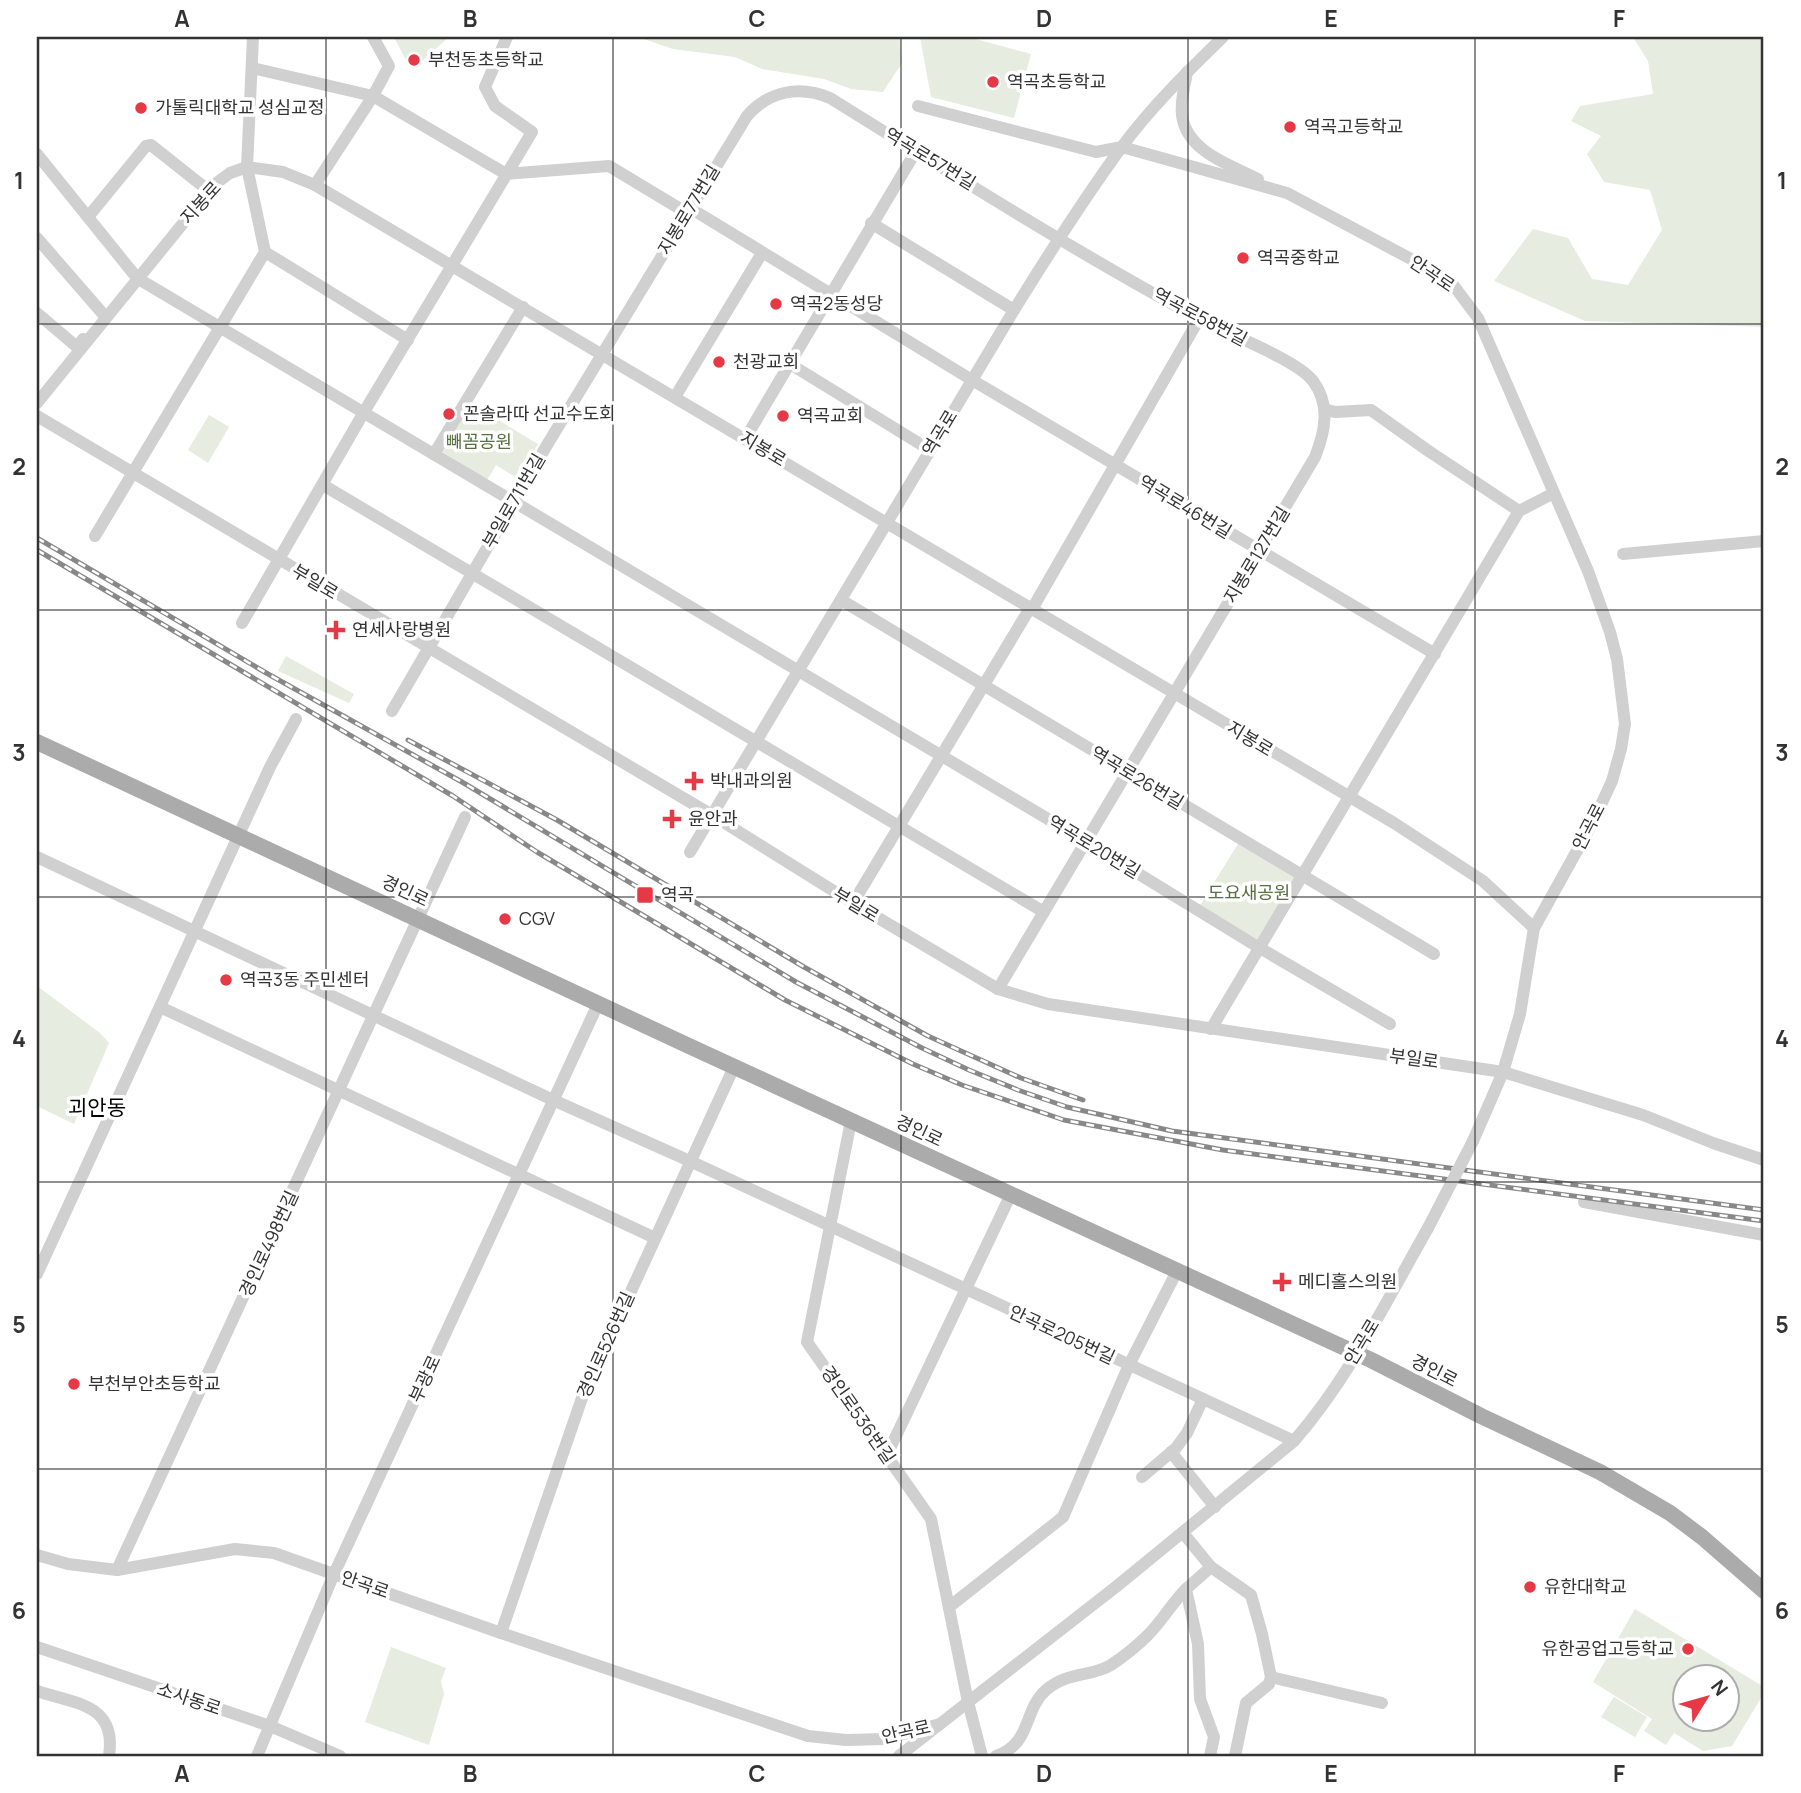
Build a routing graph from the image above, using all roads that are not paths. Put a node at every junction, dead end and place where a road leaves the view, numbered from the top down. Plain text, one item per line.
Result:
1 (253, 37) edge
2 (373, 37) edge
3 (507, 37) edge
4 (1223, 37) edge
5 (252, 68) junction
6 (1187, 72) junction
7 (797, 91) joint
8 (373, 96) junction
9 (918, 106) dead end
10 (1122, 147) junction
11 (916, 150) junction
12 (37, 154) edge
13 (247, 167) junction
14 (506, 174) junction
15 (316, 185) junction
16 (209, 191) junction
17 (1287, 193) junction
18 (689, 211) junction
19 (88, 216) junction
20 (871, 223) junction
21 (1060, 237) junction
22 (37, 238) edge
23 (265, 252) junction
24 (762, 253) junction
25 (454, 266) junction
26 (137, 278) junction
27 (830, 295) junction
28 (523, 307) junction
29 (1014, 310) junction
30 (107, 312) junction
31 (37, 313) edge
32 (1199, 319) junction
33 (219, 326) junction
34 (408, 340) junction
35 (603, 354) junction
36 (790, 365) junction
37 (972, 380) junction
38 (675, 397) junction
39 (37, 403) edge
40 (1325, 410) junction
41 (364, 412) junction
42 (37, 416) edge
43 (745, 439) junction
44 (930, 450) junction
45 (434, 454) junction
46 (1116, 465) junction
47 (133, 472) junction
48 (323, 485) junction
49 (1552, 494) junction
50 (514, 502) junction
51 (1519, 511) junction
52 (886, 523) junction
53 (95, 536) dead end
54 (1764, 541) edge
55 (1261, 551) junction
56 (1623, 554) dead end
57 (278, 560) junction
58 (472, 572) junction
59 (841, 600) junction
60 (1030, 608) junction
61 (242, 623) dead end
62 (428, 650) junction
63 (1435, 654) junction
64 (798, 671) junction
65 (983, 686) junction
66 (1173, 694) junction
67 (392, 711) dead end
68 (296, 719) dead end
69 (756, 741) junction
70 (37, 742) edge
71 (942, 756) junction
72 (1126, 771) junction
73 (1348, 797) junction
74 (712, 816) junction
75 (466, 817) dead end
76 (900, 826) junction
77 (238, 836) junction
78 (1085, 841) junction
79 (690, 852) dead end
80 (37, 857) edge
81 (1302, 876) junction
82 (853, 904) junction
83 (1044, 912) junction
84 (419, 919) junction
85 (1534, 928) junction
86 (196, 930) junction
87 (1258, 947) junction
88 (1434, 954) dead end
89 (998, 989) junction
90 (598, 1004) junction
91 (160, 1007) junction
92 (373, 1016) junction
93 (1390, 1024) dead end
94 (1211, 1029) junction
95 (734, 1067) junction
96 (1503, 1072) junction
97 (339, 1091) junction
98 (553, 1100) junction
99 (851, 1121) junction
100 (1764, 1160) edge
101 (692, 1162) junction
102 (520, 1174) junction
103 (1012, 1194) junction
104 (1584, 1202) dead end
105 (831, 1226) junction
106 (1764, 1235) edge
107 (655, 1238) junction
108 (1177, 1271) junction
109 (37, 1274) edge
110 (967, 1291) junction
111 (1357, 1353) junction
112 (1129, 1365) junction
113 (1203, 1399) junction
114 (1294, 1441) junction
115 (1171, 1452) junction
116 (886, 1457) junction
117 (1142, 1477) dead end
118 (1215, 1507) junction
119 (1182, 1533) junction
120 (37, 1555) edge
121 (1211, 1567) junction
122 (117, 1570) junction
123 (334, 1574) junction
124 (1186, 1590) junction
125 (1764, 1591) edge
126 (949, 1607) junction
127 (501, 1633) junction
128 (37, 1647) edge
129 (1271, 1677) junction
130 (37, 1691) edge
131 (968, 1702) junction
132 (1382, 1703) dead end
133 (940, 1724) junction
134 (270, 1726) junction
135 (109, 1756) edge
136 (257, 1756) edge
137 (340, 1756) edge
138 (899, 1756) edge
139 (982, 1756) edge
140 (996, 1756) edge
141 (1210, 1756) edge
142 (1235, 1756) edge

1 - 5 street
2 - 8 street
3 - 14 street
4 - 6 street, 역곡로
5 - 8 street
5 - 13 street
6 - 10 street, 역곡로
6 - 17 street
7 - 11 street, 역곡로57번길
7 - 18 street, 지봉로77번길
8 - 14 street
8 - 15 street
9 - 10 street
10 - 17 street, 안곡로
10 - 21 street, 역곡로
11 - 20 street
11 - 21 street, 역곡로57번길
12 - 19 street
13 - 15 street, 지봉로
13 - 16 street, 지봉로
13 - 23 street
14 - 18 street, 역곡로46번길
14 - 25 street
15 - 25 street, 지봉로
16 - 19 street
16 - 26 street, 지봉로
17 - 49 street, 안곡로
18 - 24 street, 역곡로46번길
18 - 35 street, 지봉로77번길
19 - 26 street
20 - 27 street
20 - 29 street
21 - 29 street, 역곡로
21 - 32 street, 역곡로58번길
22 - 30 street
23 - 33 street
23 - 34 street
24 - 27 street, 역곡로46번길
24 - 38 street
25 - 28 street, 지봉로
25 - 34 street
26 - 30 street, 지봉로
26 - 33 street, 역곡로20번길
27 - 36 street
27 - 37 street, 역곡로46번길
28 - 35 street, 지봉로
28 - 45 street
29 - 37 street, 역곡로
30 - 31 street
30 - 39 street, 지봉로
32 - 40 street, 역곡로58번길
32 - 46 street
33 - 41 street, 역곡로20번길
33 - 47 street
34 - 41 street
35 - 38 street, 지봉로
35 - 50 street, 부일로711번길
36 - 43 street
36 - 44 street
37 - 44 street, 역곡로
37 - 46 street, 역곡로46번길
38 - 43 street, 지봉로
40 - 51 street
40 - 55 street, 지봉로127번길
41 - 45 street, 역곡로20번길
41 - 48 street
42 - 47 street, 부일로
43 - 52 street, 지봉로
44 - 52 street, 역곡로
45 - 50 street, 역곡로20번길
46 - 55 street, 역곡로46번길
46 - 60 street
47 - 53 street
47 - 57 street, 부일로
48 - 57 street
48 - 58 street
49 - 51 street
49 - 85 street, 안곡로
50 - 58 street, 부일로711번길
50 - 64 street, 역곡로20번길
51 - 63 street
52 - 59 street, 역곡로
52 - 60 street, 지봉로
54 - 56 street
55 - 63 street, 역곡로46번길
55 - 66 street, 지봉로127번길
57 - 61 street
57 - 62 street, 부일로
58 - 62 street, 부일로711번길
58 - 69 street
59 - 64 street, 역곡로
59 - 65 street, 역곡로26번길
60 - 65 street
60 - 66 street, 지봉로
62 - 67 street, 부일로711번길
62 - 74 street, 부일로
63 - 73 street
64 - 69 street, 역곡로
64 - 71 street, 역곡로20번길
65 - 71 street
65 - 72 street, 역곡로26번길
66 - 72 street, 지봉로127번길
66 - 73 street, 지봉로
68 - 77 street
69 - 74 street, 역곡로
69 - 76 street
70 - 77 main road, 경인로
71 - 76 street
71 - 78 street, 역곡로20번길
72 - 78 street, 지봉로127번길
72 - 81 street, 역곡로26번길
73 - 81 street
73 - 85 street, 지봉로
74 - 79 street, 역곡로
74 - 82 street, 부일로
75 - 84 street, 경인로498번길
76 - 82 street
76 - 83 street
77 - 84 main road, 경인로
77 - 86 street
78 - 83 street, 지봉로127번길
78 - 87 street, 역곡로20번길
80 - 86 street, 안곡로205번길
81 - 87 street
81 - 88 street, 역곡로26번길
82 - 89 street, 부일로
83 - 89 street, 지봉로127번길
84 - 90 main road, 경인로
84 - 92 street, 경인로498번길
85 - 96 street, 안곡로
86 - 91 street
86 - 92 street, 안곡로205번길
87 - 93 street, 역곡로20번길
87 - 94 street
89 - 94 street, 부일로
90 - 95 main road, 경인로
90 - 98 street, 부광로
91 - 97 street
91 - 109 street
92 - 97 street, 경인로498번길
92 - 98 street, 안곡로205번길
94 - 96 street, 부일로
95 - 99 main road, 경인로
95 - 101 street, 경인로526번길
96 - 100 street, 부일로
96 - 111 street, 안곡로, bridge
97 - 102 street
97 - 122 street, 경인로498번길
98 - 101 street, 안곡로205번길
98 - 102 street, 부광로
99 - 103 main road, 경인로
99 - 105 street, 경인로536번길
101 - 105 street, 안곡로205번길
101 - 107 street, 경인로526번길
102 - 107 street
102 - 123 street, 부광로
103 - 108 main road, 경인로
103 - 110 street
104 - 106 street
105 - 110 street, 안곡로205번길
105 - 116 street, 경인로536번길
107 - 127 street, 경인로526번길
108 - 111 main road, 경인로
108 - 112 street
110 - 112 street, 안곡로205번길
110 - 116 street
111 - 114 street, 안곡로
111 - 125 main road, 경인로
112 - 113 street, 안곡로205번길
112 - 126 street
113 - 114 street, 안곡로205번길
113 - 115 street
114 - 118 street, 안곡로
115 - 117 street
115 - 118 street
116 - 126 street, 경인로536번길
118 - 119 street, 안곡로
119 - 121 street
119 - 131 street, 안곡로
120 - 122 street, 안곡로
121 - 124 street
121 - 129 street
122 - 123 street, 안곡로
123 - 127 street, 안곡로
123 - 134 street, 부광로
124 - 140 street
124 - 141 street
126 - 131 street, 경인로536번길
127 - 133 street, 안곡로
128 - 134 street, 소사동로
129 - 132 street
129 - 142 street
130 - 135 street
131 - 133 street, 안곡로
131 - 139 street, 경인로536번길
133 - 138 street
134 - 136 street, 부광로
134 - 137 street, 소사동로

